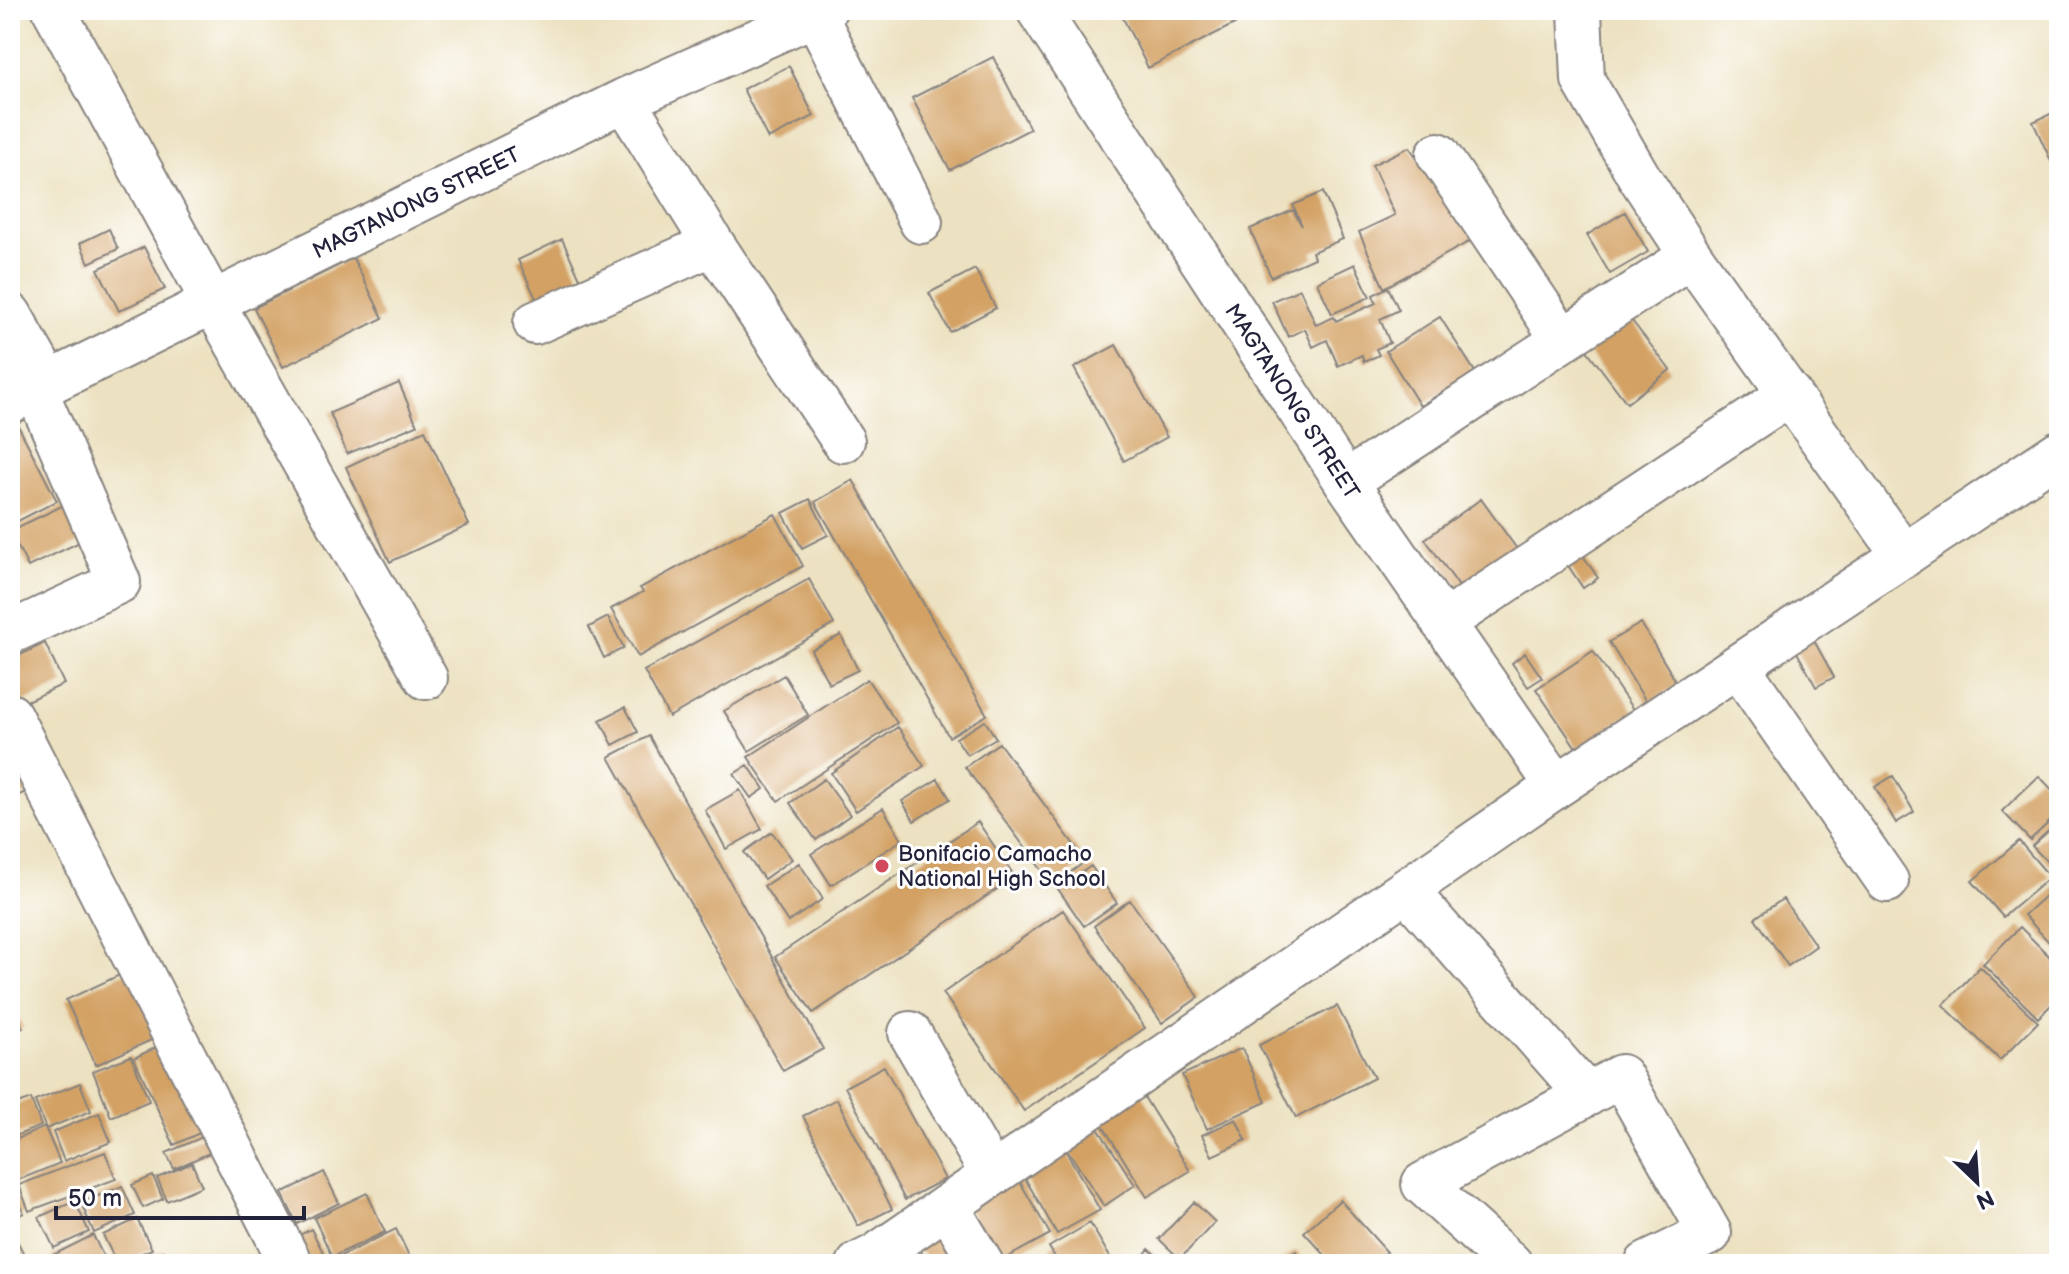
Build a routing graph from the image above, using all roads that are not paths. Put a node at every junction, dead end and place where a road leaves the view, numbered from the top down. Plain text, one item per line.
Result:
1 (54, 10) edge
2 (1038, 10) edge
3 (1580, 10) edge
4 (818, 11) edge
5 (624, 100) junction
6 (1438, 154) dead end
7 (921, 222) dead end
8 (713, 244) junction
9 (1691, 256) junction
10 (212, 301) junction
11 (10, 314) edge
12 (535, 323) dead end
13 (1563, 340) junction
14 (32, 391) edge
15 (1790, 394) junction
16 (843, 441) dead end
17 (2059, 452) edge
18 (1346, 482) junction
19 (1904, 556) junction
20 (1443, 623) junction
21 (10, 633) edge
22 (1738, 666) junction
23 (426, 678) dead end
24 (10, 715) edge
25 (1557, 786) junction
26 (1887, 881) dead end
27 (1406, 890) junction
28 (910, 1033) dead end
29 (1587, 1095) junction
30 (992, 1175) junction
31 (947, 1206) junction
32 (291, 1264) edge
33 (858, 1264) edge
34 (982, 1264) edge
35 (1511, 1264) edge
36 (1646, 1264) edge

1 - 10 street
2 - 18 street, MAGTANONG STREET
3 - 9 street
4 - 5 street, MAGTANONG STREET
4 - 7 street
5 - 8 street
5 - 10 street, MAGTANONG STREET
6 - 13 street
8 - 12 street
8 - 16 street
9 - 13 street
9 - 15 street
10 - 14 street, MAGTANONG STREET
10 - 23 street
11 - 14 street
13 - 18 street
14 - 21 street
15 - 19 street
15 - 20 street
17 - 19 street
18 - 20 street, MAGTANONG STREET
19 - 22 street
20 - 25 street, MAGTANONG STREET
22 - 25 street
22 - 26 street
24 - 32 street
25 - 27 street
27 - 29 street
27 - 30 street
28 - 30 street
29 - 35 street
29 - 36 street
30 - 31 street
31 - 33 street
31 - 34 street

